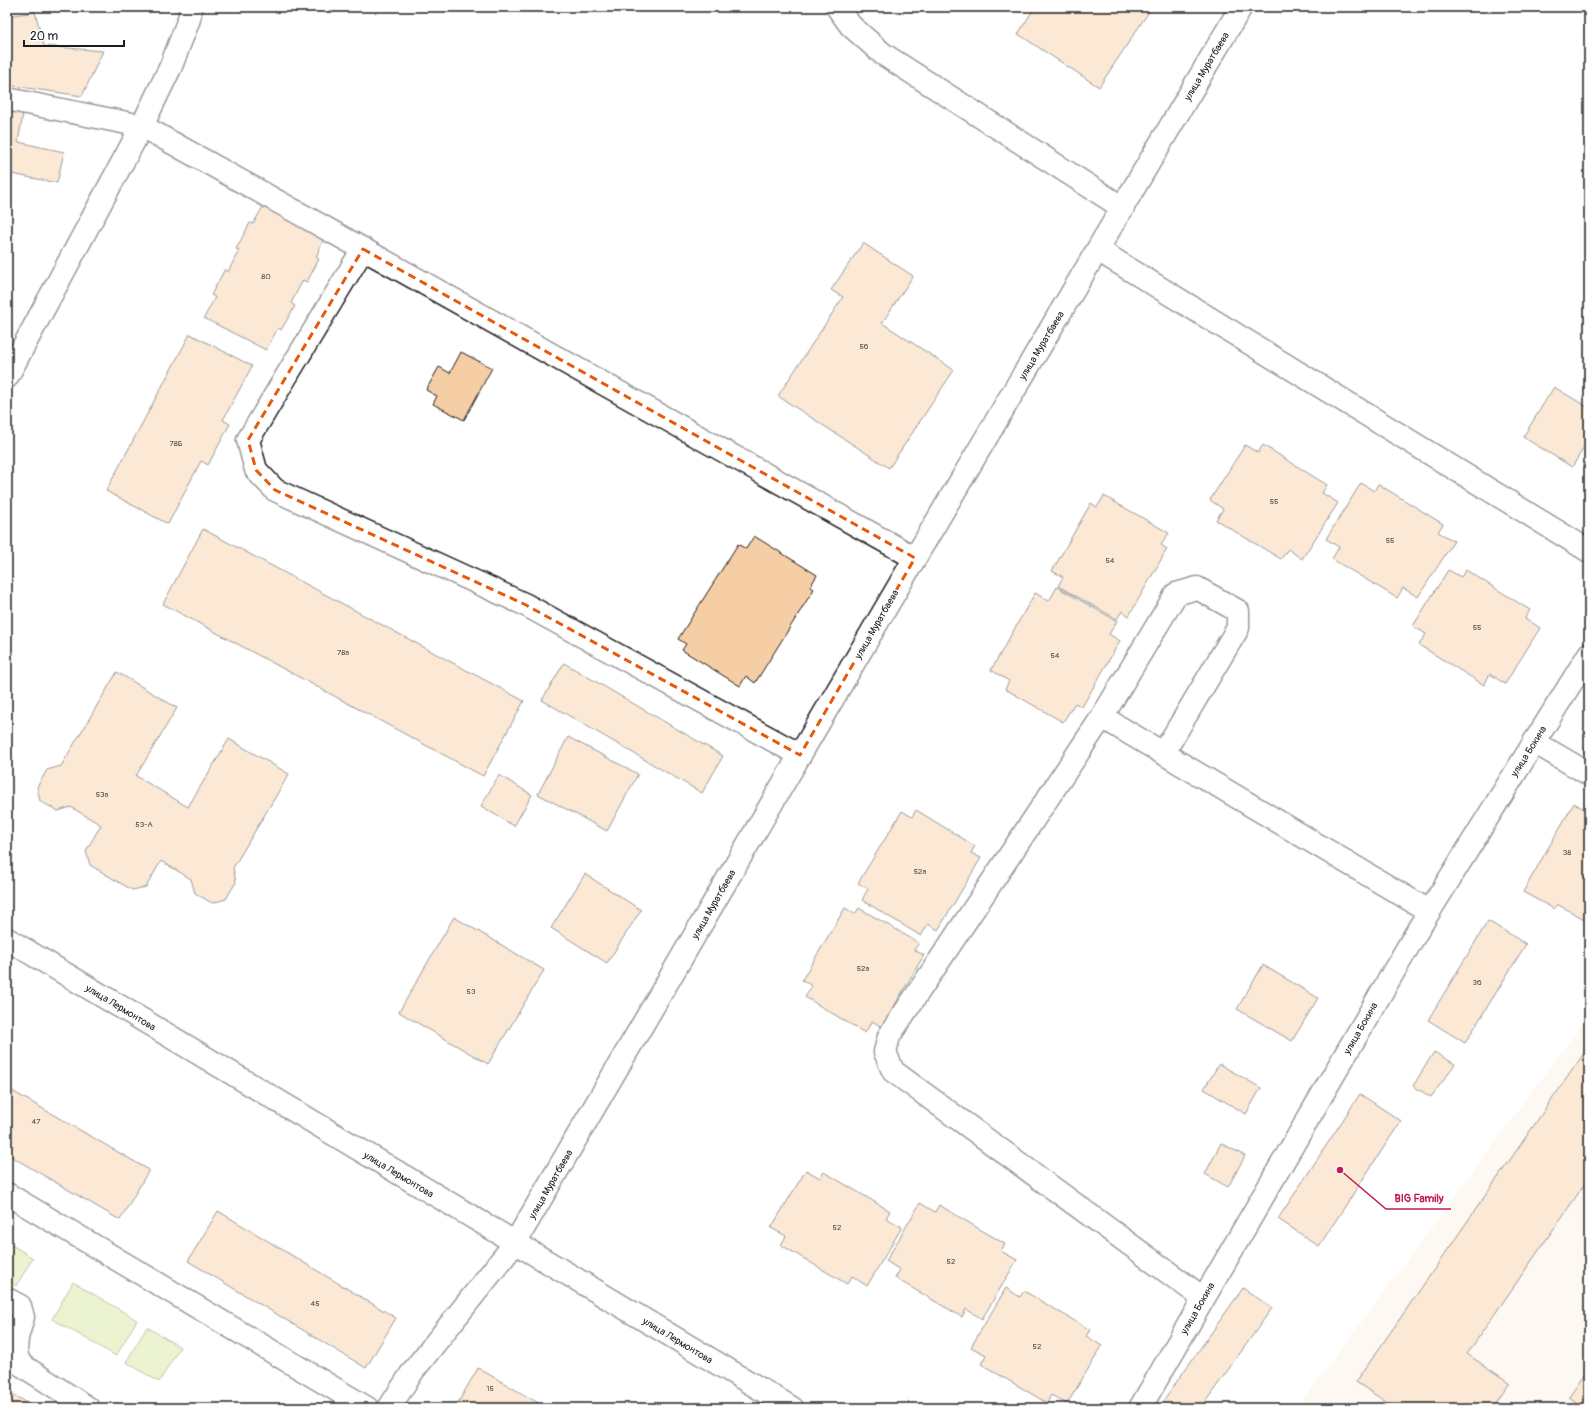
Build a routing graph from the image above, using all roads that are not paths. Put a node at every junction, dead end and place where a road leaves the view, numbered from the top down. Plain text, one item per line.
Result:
1 (191, 7) edge
2 (837, 7) edge
3 (1241, 7) edge
4 (7, 99) edge
5 (142, 126) junction
6 (1123, 208) junction
7 (363, 249) junction
8 (1098, 250) junction
9 (7, 376) edge
10 (1589, 551) edge
11 (915, 558) junction
12 (1589, 654) edge
13 (1102, 716) junction
14 (1534, 742) junction
15 (1164, 752) junction
16 (800, 755) junction
17 (1589, 774) edge
18 (1429, 911) junction
19 (7, 939) edge
20 (7, 1194) edge
21 (516, 1243) junction
22 (1203, 1298) junction
23 (7, 1299) edge
24 (88, 1408) edge
25 (367, 1408) edge
26 (390, 1408) edge
27 (792, 1408) edge
28 (1140, 1408) edge

1 - 5 street
2 - 6 street
3 - 6 street, улица Муратбаева
4 - 5 street
5 - 7 street
5 - 9 street
6 - 8 street, улица Муратбаева
7 - 11 street
7 - 16 street
8 - 10 street
8 - 11 street, улица Муратбаева
11 - 16 street, улица Муратбаева
12 - 14 street, улица Бокина
13 - 15 street
13 - 15 street
13 - 22 street
14 - 17 street
14 - 18 street, улица Бокина
15 - 18 street
16 - 21 street, улица Муратбаева
18 - 22 street, улица Бокина
19 - 21 street, улица Лермонтова
20 - 25 street
21 - 26 street, улица Муратбаева
21 - 27 street, улица Лермонтова
22 - 28 street, улица Бокина
23 - 24 street

